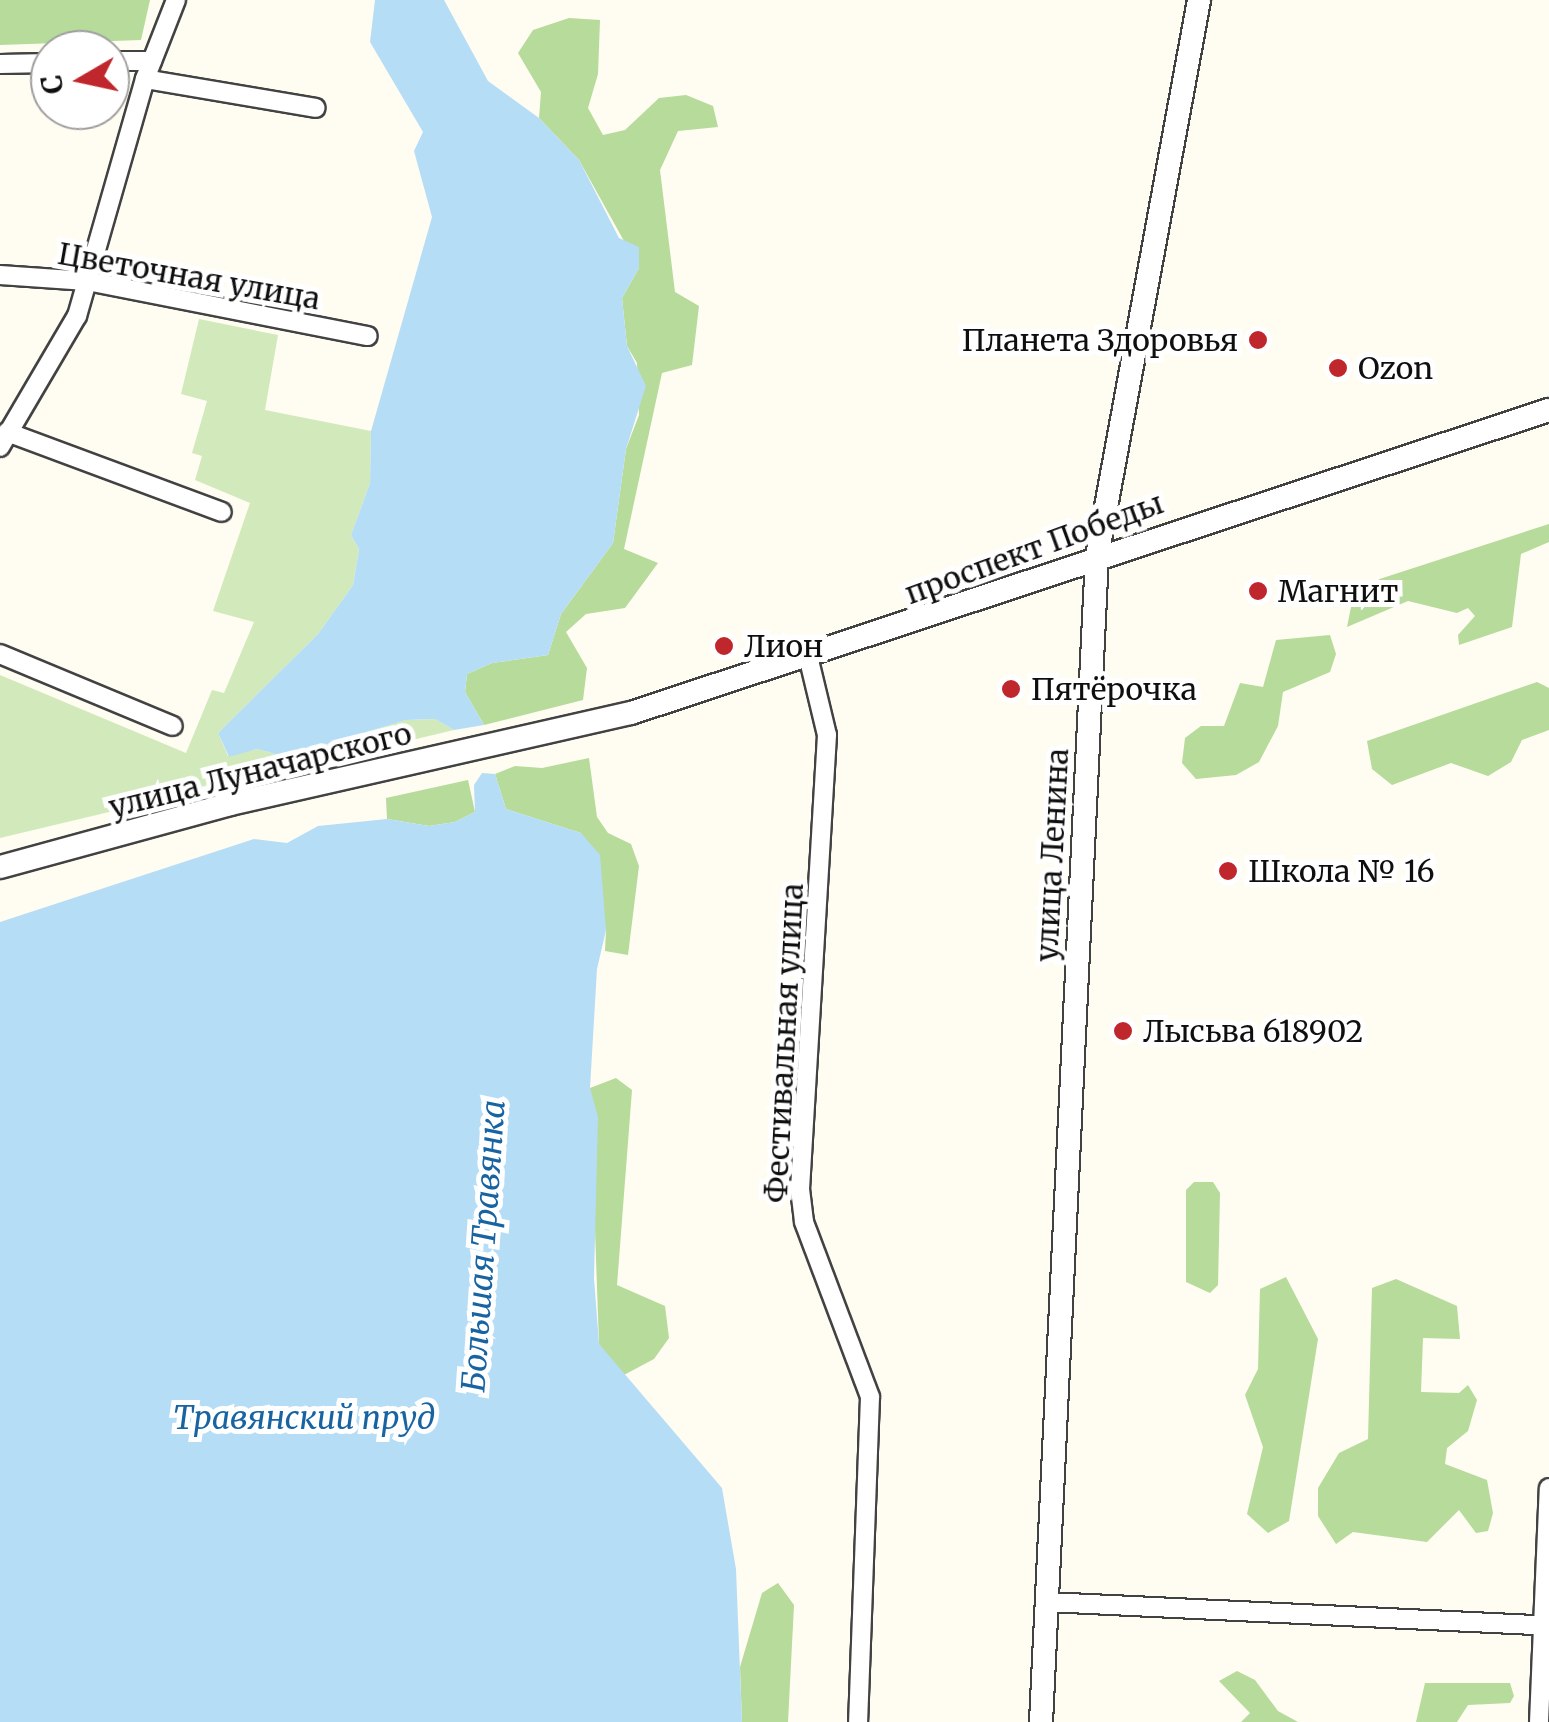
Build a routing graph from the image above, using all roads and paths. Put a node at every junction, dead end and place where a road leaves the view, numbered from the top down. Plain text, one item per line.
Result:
1 (176, 0) edge
2 (1199, 0) edge
3 (152, 60) junction
4 (130, 61) edge
5 (30, 63) edge
6 (0, 64) edge
7 (145, 79) junction
8 (316, 108) dead end
9 (0, 274) edge
10 (88, 281) junction
11 (368, 336) dead end
12 (1548, 411) edge
13 (4, 439) edge
14 (222, 512) dead end
15 (1097, 556) junction
16 (0, 654) edge
17 (808, 656) junction
18 (173, 726) dead end
19 (536, 733) joint
20 (0, 867) edge
21 (1549, 1488) edge
22 (1046, 1602) junction
23 (1542, 1625) junction
24 (858, 1722) edge
25 (1041, 1722) edge
26 (1539, 1722) edge

1 - 3 street
2 - 15 street, улица Ленина
3 - 4 street
3 - 7 street
5 - 6 street
7 - 8 street
7 - 10 street
9 - 10 street, Цветочная улица
10 - 11 street, Цветочная улица
10 - 13 street
12 - 15 street, проспект Победы
13 - 14 street
15 - 17 street, проспект Победы
15 - 22 street, улица Ленина
16 - 18 street
17 - 19 street, проспект Победы
17 - 24 street, Фестивальная улица
19 - 20 street, улица Луначарского
21 - 23 street
22 - 23 street
22 - 25 street, улица Ленина
23 - 26 street

